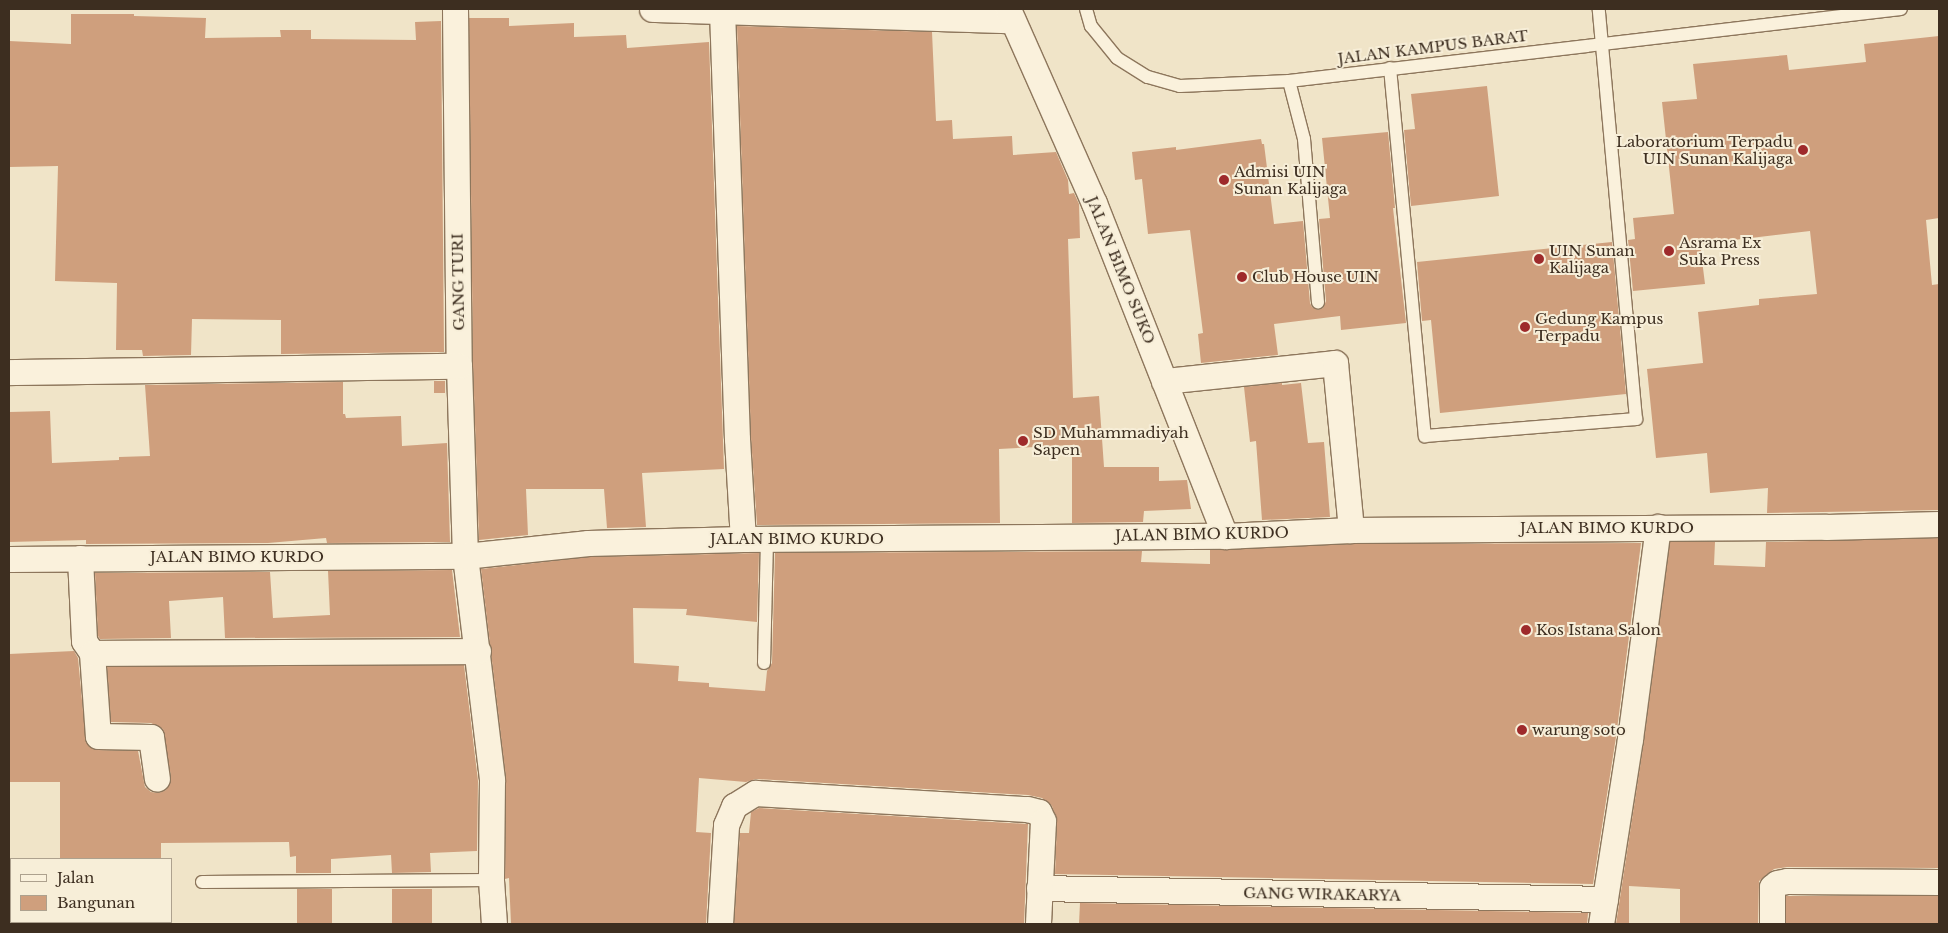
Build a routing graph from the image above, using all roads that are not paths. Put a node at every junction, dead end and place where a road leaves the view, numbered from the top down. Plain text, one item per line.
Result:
1 (454, 9) edge
2 (652, 9) edge
3 (1086, 9) edge
4 (1599, 9) edge
5 (1901, 9) edge
6 (722, 10) junction
7 (1010, 14) edge
8 (1603, 43) junction
9 (1390, 68) junction
10 (1289, 81) junction
11 (1318, 302) dead end
12 (459, 366) junction
13 (9, 372) edge
14 (1164, 381) junction
15 (1939, 524) edge
16 (1658, 528) junction
17 (1351, 530) junction
18 (1225, 536) junction
19 (755, 540) junction
20 (465, 556) junction
21 (9, 558) edge
22 (80, 558) junction
23 (478, 651) junction
24 (92, 653) junction
25 (764, 663) dead end
26 (157, 778) dead end
27 (491, 880) junction
28 (202, 882) dead end
29 (1939, 882) edge
30 (1039, 888) junction
31 (1605, 899) junction
32 (494, 924) edge
33 (720, 924) edge
34 (1038, 924) edge
35 (1601, 924) edge
36 (1772, 924) edge

1 - 12 street, GANG TURI
2 - 6 street
3 - 10 lane, JALAN KAMPUS BARAT
4 - 8 lane
5 - 8 lane, JALAN KAMPUS BARAT
6 - 7 street
6 - 19 street
7 - 14 street, JALAN BIMO SUKO
8 - 9 lane, JALAN KAMPUS BARAT
8 - 9 lane
9 - 10 lane, JALAN KAMPUS BARAT
10 - 11 lane
12 - 13 street
12 - 20 street, GANG TURI
14 - 17 street
14 - 18 street, JALAN BIMO SUKO
15 - 16 street, JALAN BIMO KURDO
16 - 17 street, JALAN BIMO KURDO
16 - 31 street
17 - 18 street, JALAN BIMO KURDO
18 - 19 street, JALAN BIMO KURDO
19 - 20 street, JALAN BIMO KURDO
19 - 25 lane
20 - 22 street, JALAN BIMO KURDO
20 - 23 street
21 - 22 street, JALAN BIMO KURDO
22 - 24 street
23 - 24 street
23 - 27 street
24 - 26 street
27 - 28 lane
27 - 32 street
29 - 36 street
30 - 31 street, GANG WIRAKARYA
30 - 33 street
30 - 34 street
31 - 35 street

